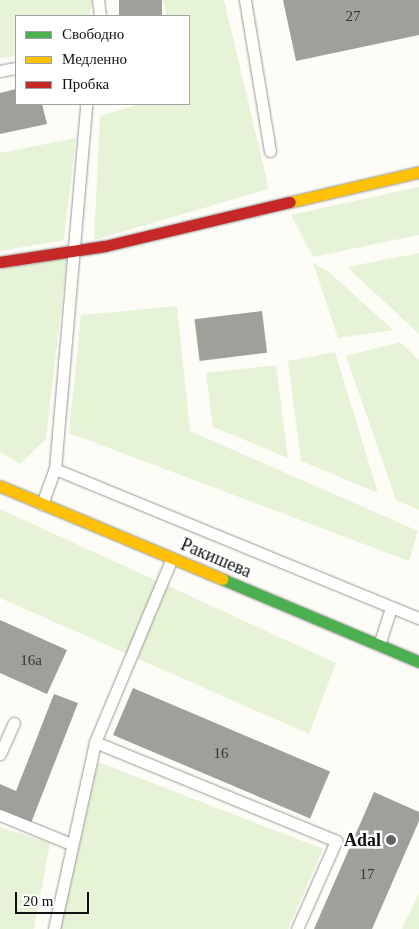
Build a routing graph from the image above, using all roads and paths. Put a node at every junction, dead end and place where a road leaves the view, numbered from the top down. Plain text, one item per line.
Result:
1 (98, 0) edge
2 (245, 0) edge
3 (100, 15) edge
4 (15, 68) edge
5 (0, 71) edge
6 (86, 105) edge
7 (270, 151) dead end
8 (419, 172) edge
9 (77, 249) junction
10 (0, 262) edge
11 (55, 469) junction
12 (0, 486) edge
13 (42, 504) junction
14 (172, 558) junction
15 (391, 608) junction
16 (419, 618) edge
17 (379, 645) junction
18 (419, 662) edge
19 (14, 724) dead end
20 (95, 742) junction
21 (0, 754) edge
22 (0, 815) edge
23 (71, 844) junction
24 (54, 929) edge
25 (298, 929) edge

1 - 3 lane
2 - 7 lane
4 - 5 lane
6 - 9 lane
8 - 9 street
9 - 10 street
9 - 11 lane
11 - 13 lane
11 - 15 lane
12 - 13 street, Ракишева
13 - 14 street, Ракишева
14 - 17 street, Ракишева
14 - 20 lane
15 - 16 lane
15 - 17 lane
17 - 18 street, Ракишева
19 - 21 lane
20 - 23 lane
20 - 25 lane
22 - 23 lane
23 - 24 lane

